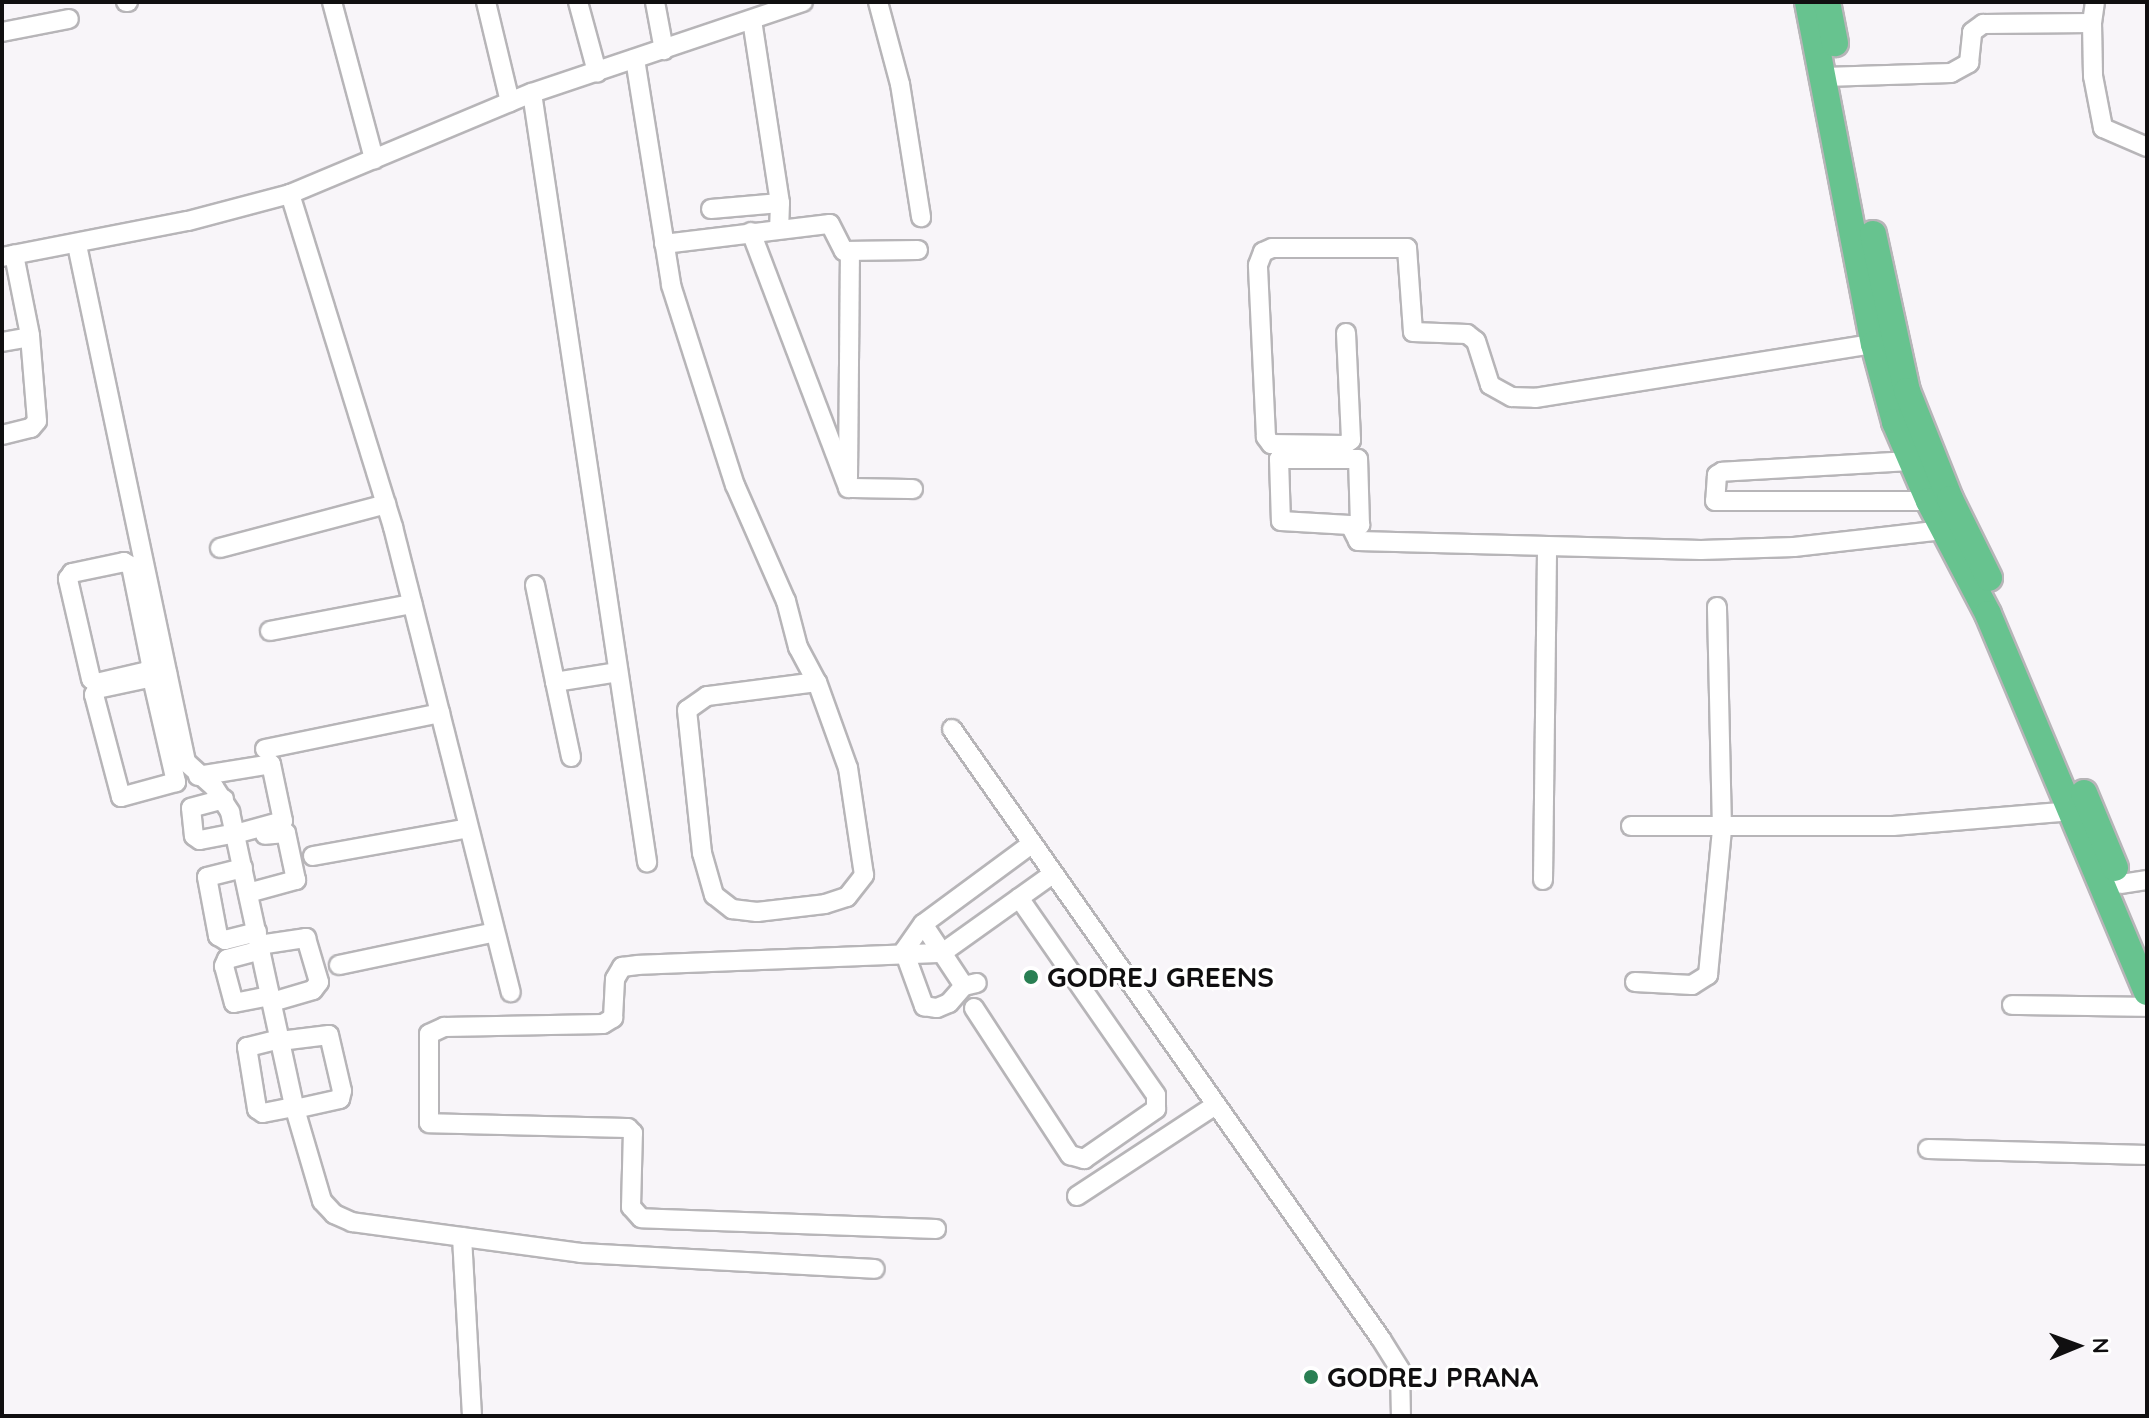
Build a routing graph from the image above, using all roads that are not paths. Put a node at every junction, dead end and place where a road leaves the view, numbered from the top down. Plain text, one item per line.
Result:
1 (332, 2) edge
2 (486, 2) edge
3 (578, 2) edge
4 (655, 2) edge
5 (803, 2) edge
6 (878, 2) edge
7 (1808, 2) edge
8 (1827, 2) edge
9 (2092, 9) edge
10 (69, 19) dead end
11 (752, 20) junction
12 (2, 32) edge
13 (664, 50) junction
14 (635, 59) junction
15 (597, 72) junction
16 (1832, 76) junction
17 (532, 93) junction
18 (510, 102) junction
19 (2147, 147) edge
20 (374, 159) junction
21 (290, 194) junction
22 (780, 203) junction
23 (711, 209) dead end
24 (921, 217) dead end
25 (779, 228) junction
26 (751, 232) junction
27 (664, 244) junction
28 (77, 245) junction
29 (918, 250) dead end
30 (850, 252) junction
31 (8, 256) edge
32 (1346, 333) dead end
33 (30, 337) junction
34 (2, 342) edge
35 (1874, 344) junction
36 (2, 435) edge
37 (1910, 461) junction
38 (848, 488) junction
39 (913, 489) dead end
40 (1929, 501) junction
41 (386, 504) junction
42 (1353, 528) junction
43 (1943, 530) junction
44 (1547, 547) junction
45 (220, 548) dead end
46 (535, 585) dead end
47 (412, 604) junction
48 (1717, 607) dead end
49 (146, 609) junction
50 (270, 631) dead end
51 (618, 672) junction
52 (159, 676) junction
53 (555, 682) junction
54 (817, 682) junction
55 (440, 713) junction
56 (952, 729) dead end
57 (265, 749) dead end
58 (571, 757) dead end
59 (198, 776) junction
60 (224, 799) junction
61 (2072, 811) junction
62 (1631, 826) dead end
63 (469, 828) junction
64 (1722, 829) junction
65 (236, 837) junction
66 (1030, 845) junction
67 (313, 856) dead end
68 (647, 862) dead end
69 (243, 868) junction
70 (1050, 876) junction
71 (1543, 880) dead end
72 (2147, 880) edge
73 (2121, 884) junction
74 (248, 893) junction
75 (1019, 898) junction
76 (923, 924) junction
77 (495, 932) junction
78 (259, 943) junction
79 (2147, 945) edge
80 (904, 951) junction
81 (942, 953) junction
82 (339, 965) dead end
83 (1635, 982) dead end
84 (511, 992) dead end
85 (2147, 992) edge
86 (271, 999) junction
87 (2012, 1005) dead end
88 (2147, 1007) edge
89 (974, 1008) dead end
90 (280, 1040) junction
91 (1214, 1106) junction
92 (295, 1108) junction
93 (1928, 1149) dead end
94 (2147, 1155) edge
95 (1077, 1196) dead end
96 (936, 1229) dead end
97 (462, 1237) junction
98 (875, 1269) dead end
99 (472, 1416) edge
100 (1401, 1416) edge

1 - 20 street
2 - 18 street
3 - 15 street
4 - 13 street
5 - 11 street
6 - 24 street
7 - 16 highway
8 - 16 highway
9 - 16 street
9 - 19 street
10 - 12 street
11 - 13 street
11 - 22 street
13 - 14 street
14 - 15 street
14 - 27 street
15 - 17 street
16 - 35 highway
16 - 73 highway
17 - 18 street
17 - 51 street
18 - 20 street
20 - 21 street
21 - 28 street
21 - 41 street
22 - 23 street
22 - 25 street
25 - 26 street
25 - 30 street
26 - 27 street
26 - 38 street
27 - 54 street
28 - 31 street
28 - 49 street
29 - 30 street
30 - 38 street
31 - 33 street
32 - 35 street
33 - 34 street
33 - 36 street
35 - 37 highway
37 - 40 highway
37 - 40 street
38 - 39 street
40 - 43 highway
41 - 45 street
41 - 47 street
42 - 42 street
42 - 44 street
43 - 44 street
43 - 61 highway
44 - 71 street
46 - 53 street
47 - 50 street
47 - 55 street
48 - 64 street
49 - 49 street
49 - 52 street
51 - 53 street
51 - 68 street
52 - 52 street
52 - 59 street
53 - 58 street
54 - 54 street
55 - 57 street
55 - 63 street
56 - 66 street
59 - 60 street
59 - 65 street
60 - 65 street
60 - 65 street
61 - 64 street
61 - 85 highway
62 - 64 street
63 - 67 street
63 - 77 street
64 - 83 street
65 - 69 street
65 - 74 street
66 - 70 street
66 - 76 street
69 - 74 street
69 - 78 street
70 - 75 street
70 - 91 street
72 - 73 street
73 - 79 highway
74 - 78 street
75 - 81 street
75 - 89 street
76 - 80 street
76 - 81 street
77 - 82 street
77 - 84 street
78 - 86 street
78 - 86 street
78 - 86 street
80 - 81 street
80 - 81 street
80 - 96 street
86 - 90 street
87 - 88 street
90 - 92 street
90 - 92 street
90 - 92 street
91 - 95 street
91 - 100 street
92 - 97 street
93 - 94 street
97 - 98 street
97 - 99 street

